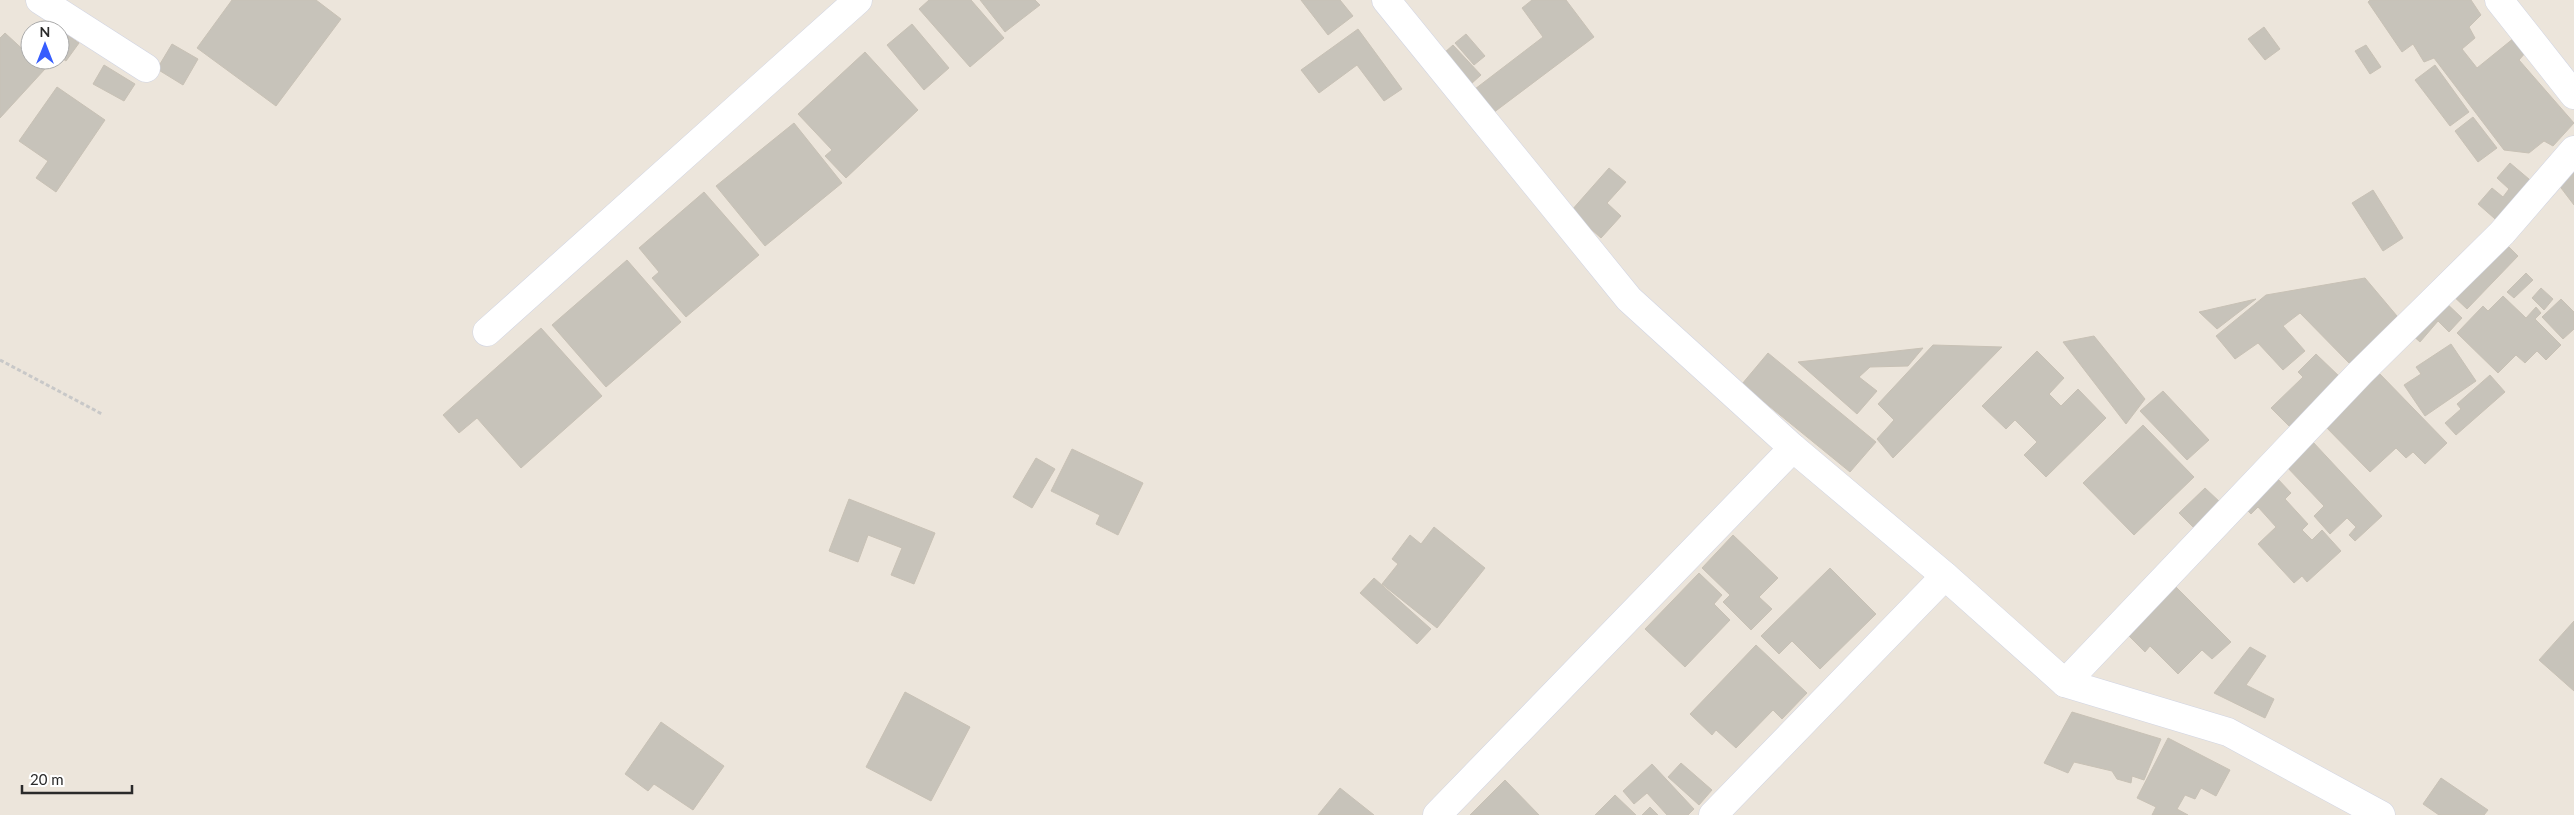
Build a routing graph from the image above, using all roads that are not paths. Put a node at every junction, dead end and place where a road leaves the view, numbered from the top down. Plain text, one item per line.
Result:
1 (40, 0) edge
2 (858, 0) edge
3 (1386, 0) edge
4 (2499, 0) edge
5 (146, 68) dead end
6 (2574, 95) edge
7 (2574, 150) edge
8 (487, 332) dead end
9 (1793, 448) junction
10 (1945, 576) junction
11 (2066, 683) junction
12 (1437, 815) edge
13 (1713, 815) edge
14 (2381, 815) edge

1 - 5 street
2 - 8 street
3 - 9 street
4 - 6 street
7 - 11 street
9 - 10 street
9 - 12 street
10 - 11 street
10 - 13 street
11 - 14 street

